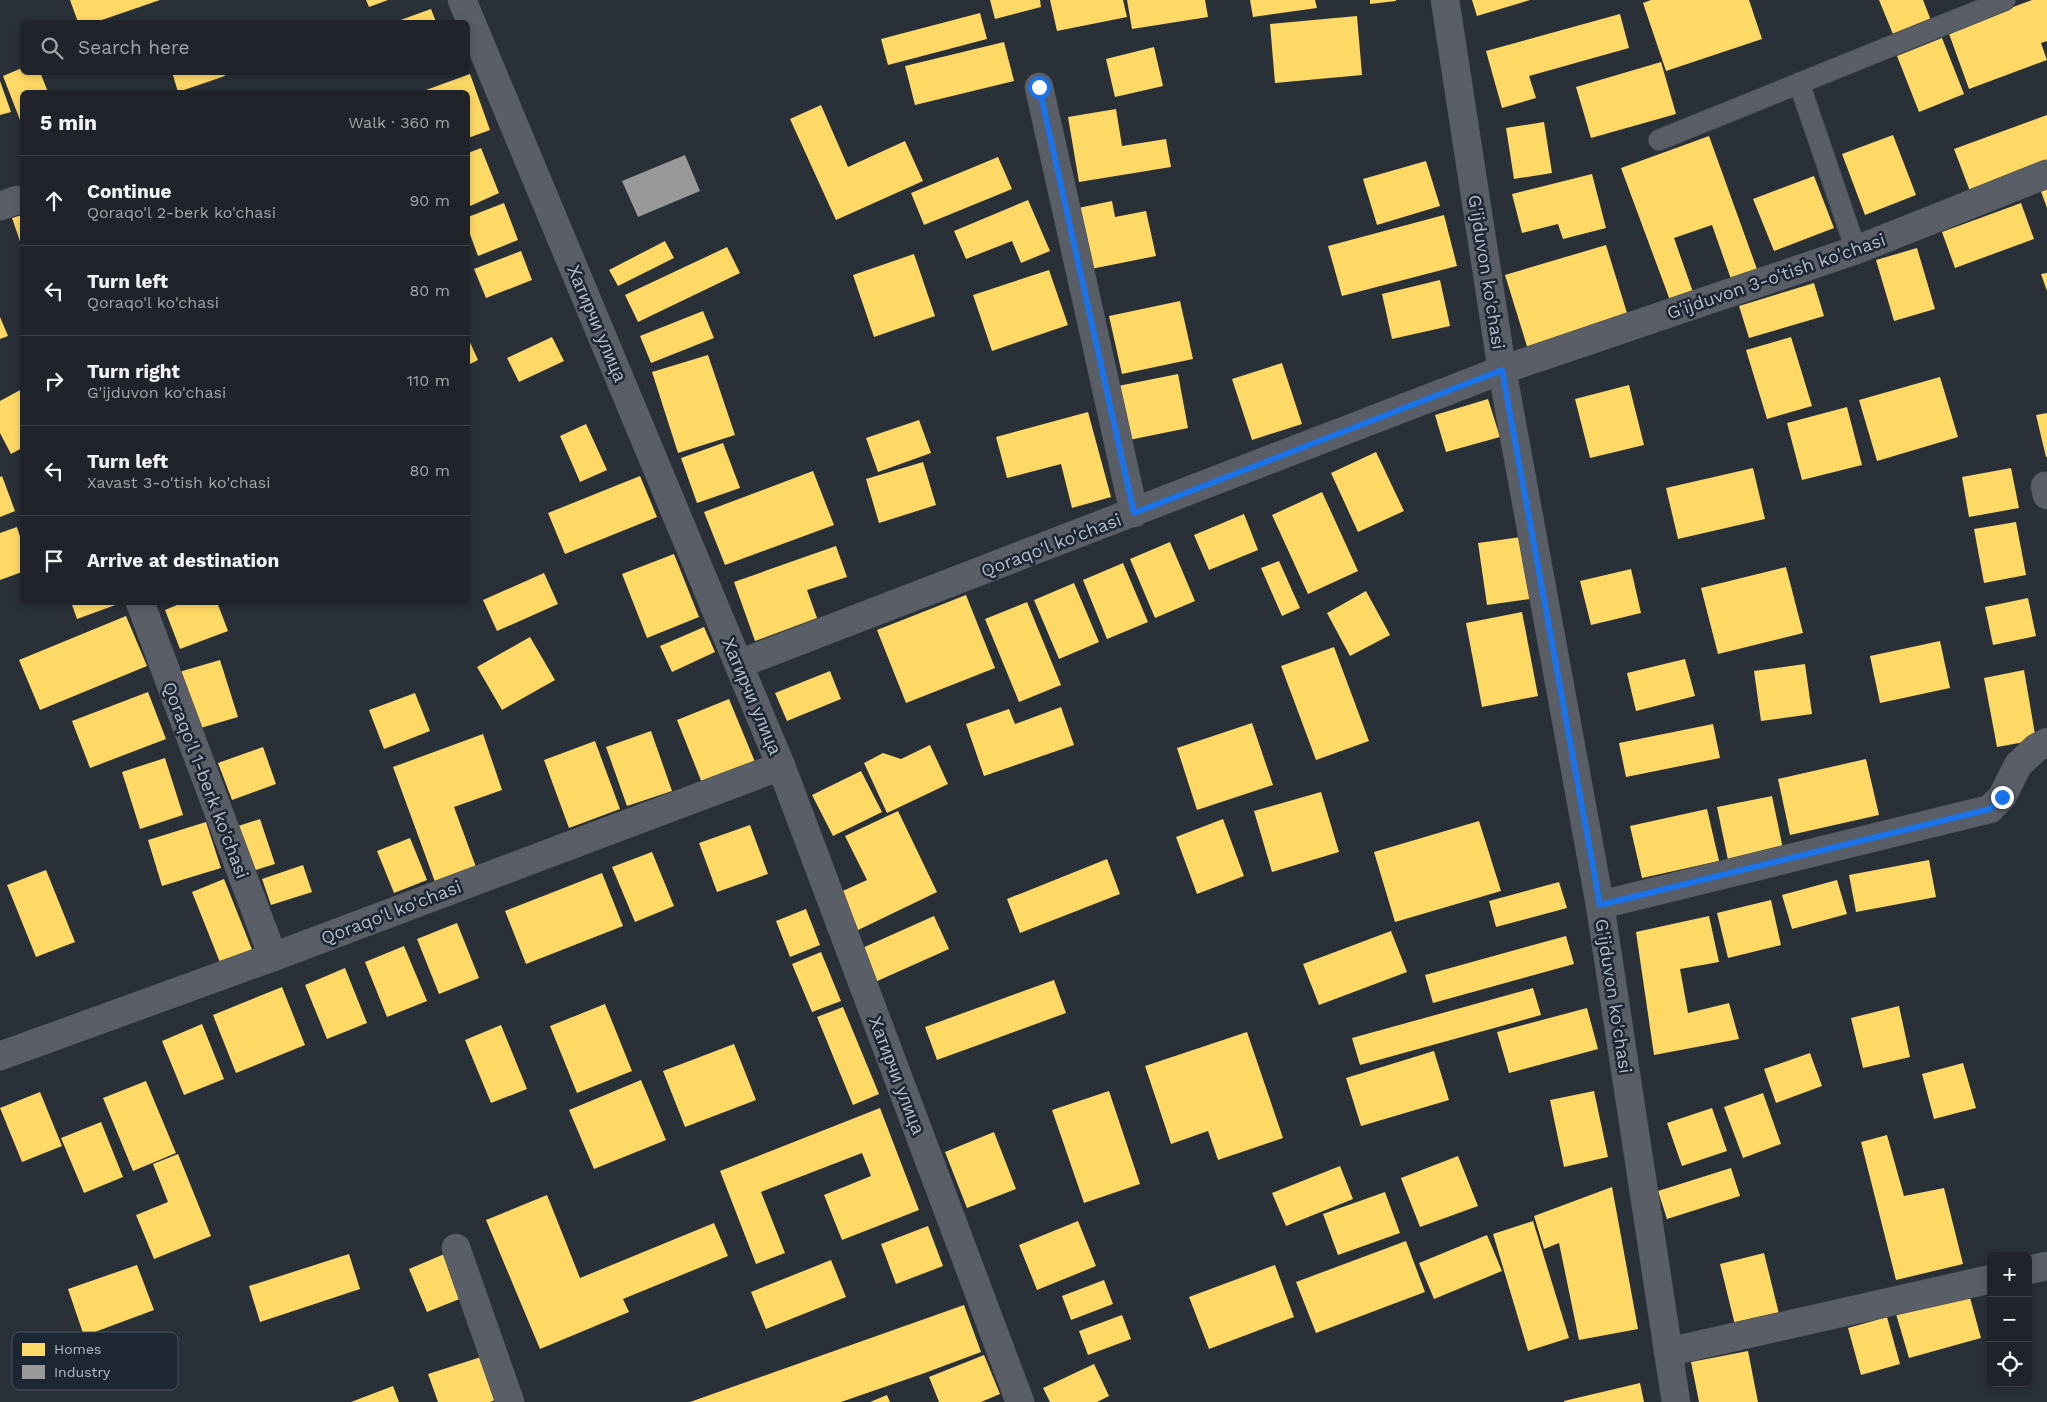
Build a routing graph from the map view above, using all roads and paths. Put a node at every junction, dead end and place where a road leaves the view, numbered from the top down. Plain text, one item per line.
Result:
1 (462, 0) edge
2 (1445, 0) edge
3 (2005, 0) edge
4 (1799, 83) junction
5 (1039, 87) dead end
6 (1659, 140) dead end
7 (2047, 174) edge
8 (1856, 250) junction
9 (1502, 370) junction
10 (1134, 513) junction
11 (141, 605) edge
12 (739, 664) junction
13 (2047, 742) edge
14 (781, 766) junction
15 (1600, 905) junction
16 (273, 957) junction
17 (0, 1056) edge
18 (456, 1248) dead end
19 (2047, 1266) edge
20 (2032, 1269) edge
21 (1987, 1280) edge
22 (1668, 1352) junction
23 (510, 1402) edge
24 (1020, 1402) edge
25 (1676, 1402) edge

1 - 12 street, Хатирчи улица
2 - 9 street, G'ijduvon ko'chasi
3 - 4 lane
4 - 6 lane
4 - 8 lane
5 - 10 street
7 - 8 street, G'ijduvon 3-o'tish ko'chasi
8 - 9 street, G'ijduvon 3-o'tish ko'chasi
9 - 10 street, Qoraqo'l ko'chasi
9 - 15 street, G'ijduvon ko'chasi
10 - 12 street, Qoraqo'l ko'chasi
11 - 16 street, Qoraqo'l 1-berk ko'chasi
12 - 14 street, Хатирчи улица
13 - 15 street
14 - 16 street, Qoraqo'l ko'chasi
14 - 24 street, Хатирчи улица
15 - 22 street, G'ijduvon ko'chasi
16 - 17 street, Qoraqo'l ko'chasi
18 - 23 street
19 - 20 street
21 - 22 street
22 - 25 street, G'ijduvon ko'chasi

